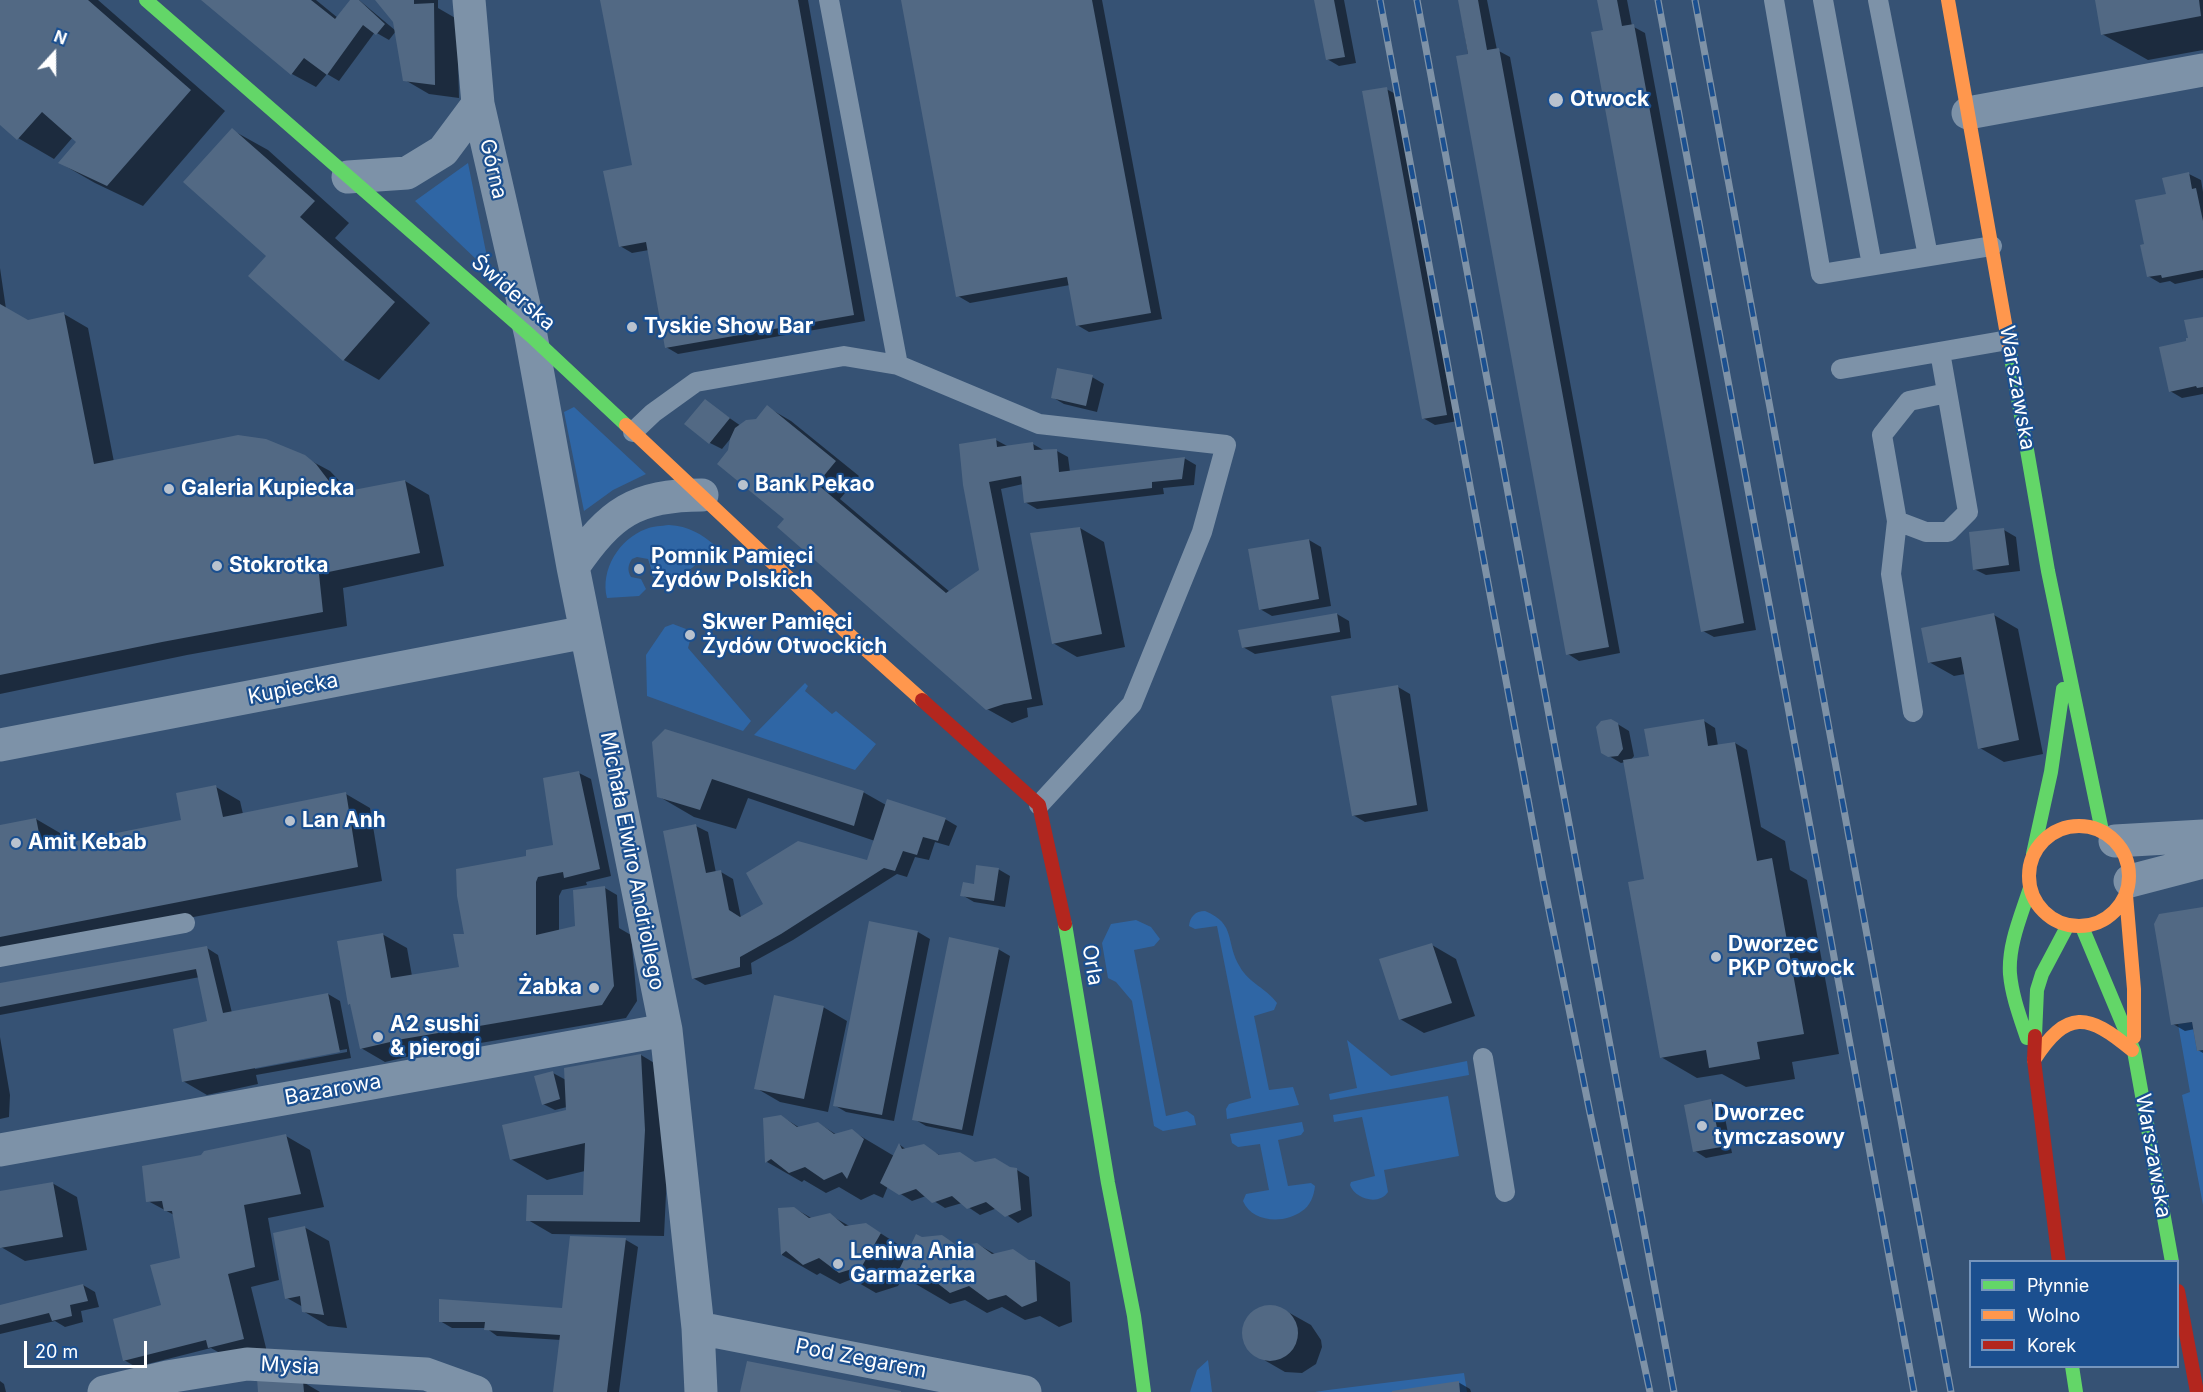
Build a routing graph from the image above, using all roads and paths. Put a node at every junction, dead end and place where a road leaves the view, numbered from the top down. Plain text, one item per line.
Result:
1 (146, 0) edge
2 (469, 0) edge
3 (829, 0) edge
4 (1774, 0) edge
5 (1823, 0) edge
6 (1878, 0) edge
7 (1948, 0) edge
8 (2203, 70) edge
9 (478, 104) junction
10 (1968, 113) junction
11 (348, 177) junction
12 (1992, 246) junction
13 (1928, 256) junction
14 (1872, 265) junction
15 (531, 336) junction
16 (2008, 340) junction
17 (1940, 352) junction
18 (898, 365) junction
19 (1841, 369) dead end
20 (1947, 393) junction
21 (633, 432) junction
22 (702, 495) junction
23 (1897, 520) junction
24 (573, 567) junction
25 (586, 632) junction
26 (2066, 664) junction
27 (1912, 712) dead end
28 (0, 745) edge
29 (1039, 805) junction
30 (2109, 836) junction
31 (2203, 836) edge
32 (2032, 858) junction
33 (2203, 862) edge
34 (2030, 888) junction
35 (2128, 888) junction
36 (185, 923) dead end
37 (2075, 926) junction
38 (0, 957) edge
39 (666, 1030) junction
40 (2134, 1051) junction
41 (1483, 1058) dead end
42 (2034, 1060) junction
43 (0, 1150) edge
44 (1505, 1192) dead end
45 (2059, 1260) edge
46 (2172, 1260) edge
47 (2179, 1297) edge
48 (698, 1328) junction
49 (2073, 1368) edge
50 (104, 1392) edge
51 (476, 1392) edge
52 (701, 1392) edge
53 (1025, 1392) edge
54 (1144, 1392) edge
55 (2076, 1392) edge
56 (2197, 1392) edge

1 - 11 street, Świderska
2 - 9 street, Górna
3 - 18 lane
4 - 14 lane
5 - 14 lane
6 - 13 lane
7 - 10 street, Warszawska
8 - 10 street
9 - 11 street
9 - 15 street, Górna
10 - 12 street, Warszawska
11 - 15 street, Świderska
12 - 13 lane
12 - 16 street, Warszawska
13 - 14 lane
15 - 21 street, Świderska
15 - 24 street, Michała Elwiro Andriollego
16 - 17 lane
16 - 26 street, Warszawska
17 - 19 lane
17 - 20 lane
18 - 21 lane
18 - 29 lane
20 - 23 lane
20 - 23 lane
21 - 22 street, Świderska
22 - 24 street
22 - 29 street, Świderska
23 - 27 lane
24 - 25 street, Michała Elwiro Andriollego
25 - 28 street, Kupiecka
25 - 39 street, Michała Elwiro Andriollego
26 - 30 street, Warszawska
26 - 32 street, Warszawska
29 - 54 street, Orla
30 - 31 street
30 - 32 street
30 - 35 street
32 - 34 street
33 - 35 street
34 - 37 street
34 - 42 street
35 - 37 street
35 - 40 street, Warszawska
36 - 38 lane
37 - 40 street, Warszawska
37 - 42 street
39 - 43 street, Bazarowa
39 - 48 street, Michała Elwiro Andriollego
40 - 42 street
40 - 46 street, Warszawska
41 - 44 lane
42 - 45 street
47 - 56 street
48 - 52 street, Michała Elwiro Andriollego
48 - 53 street, Pod Zegarem
49 - 55 street
50 - 51 street, Mysia

